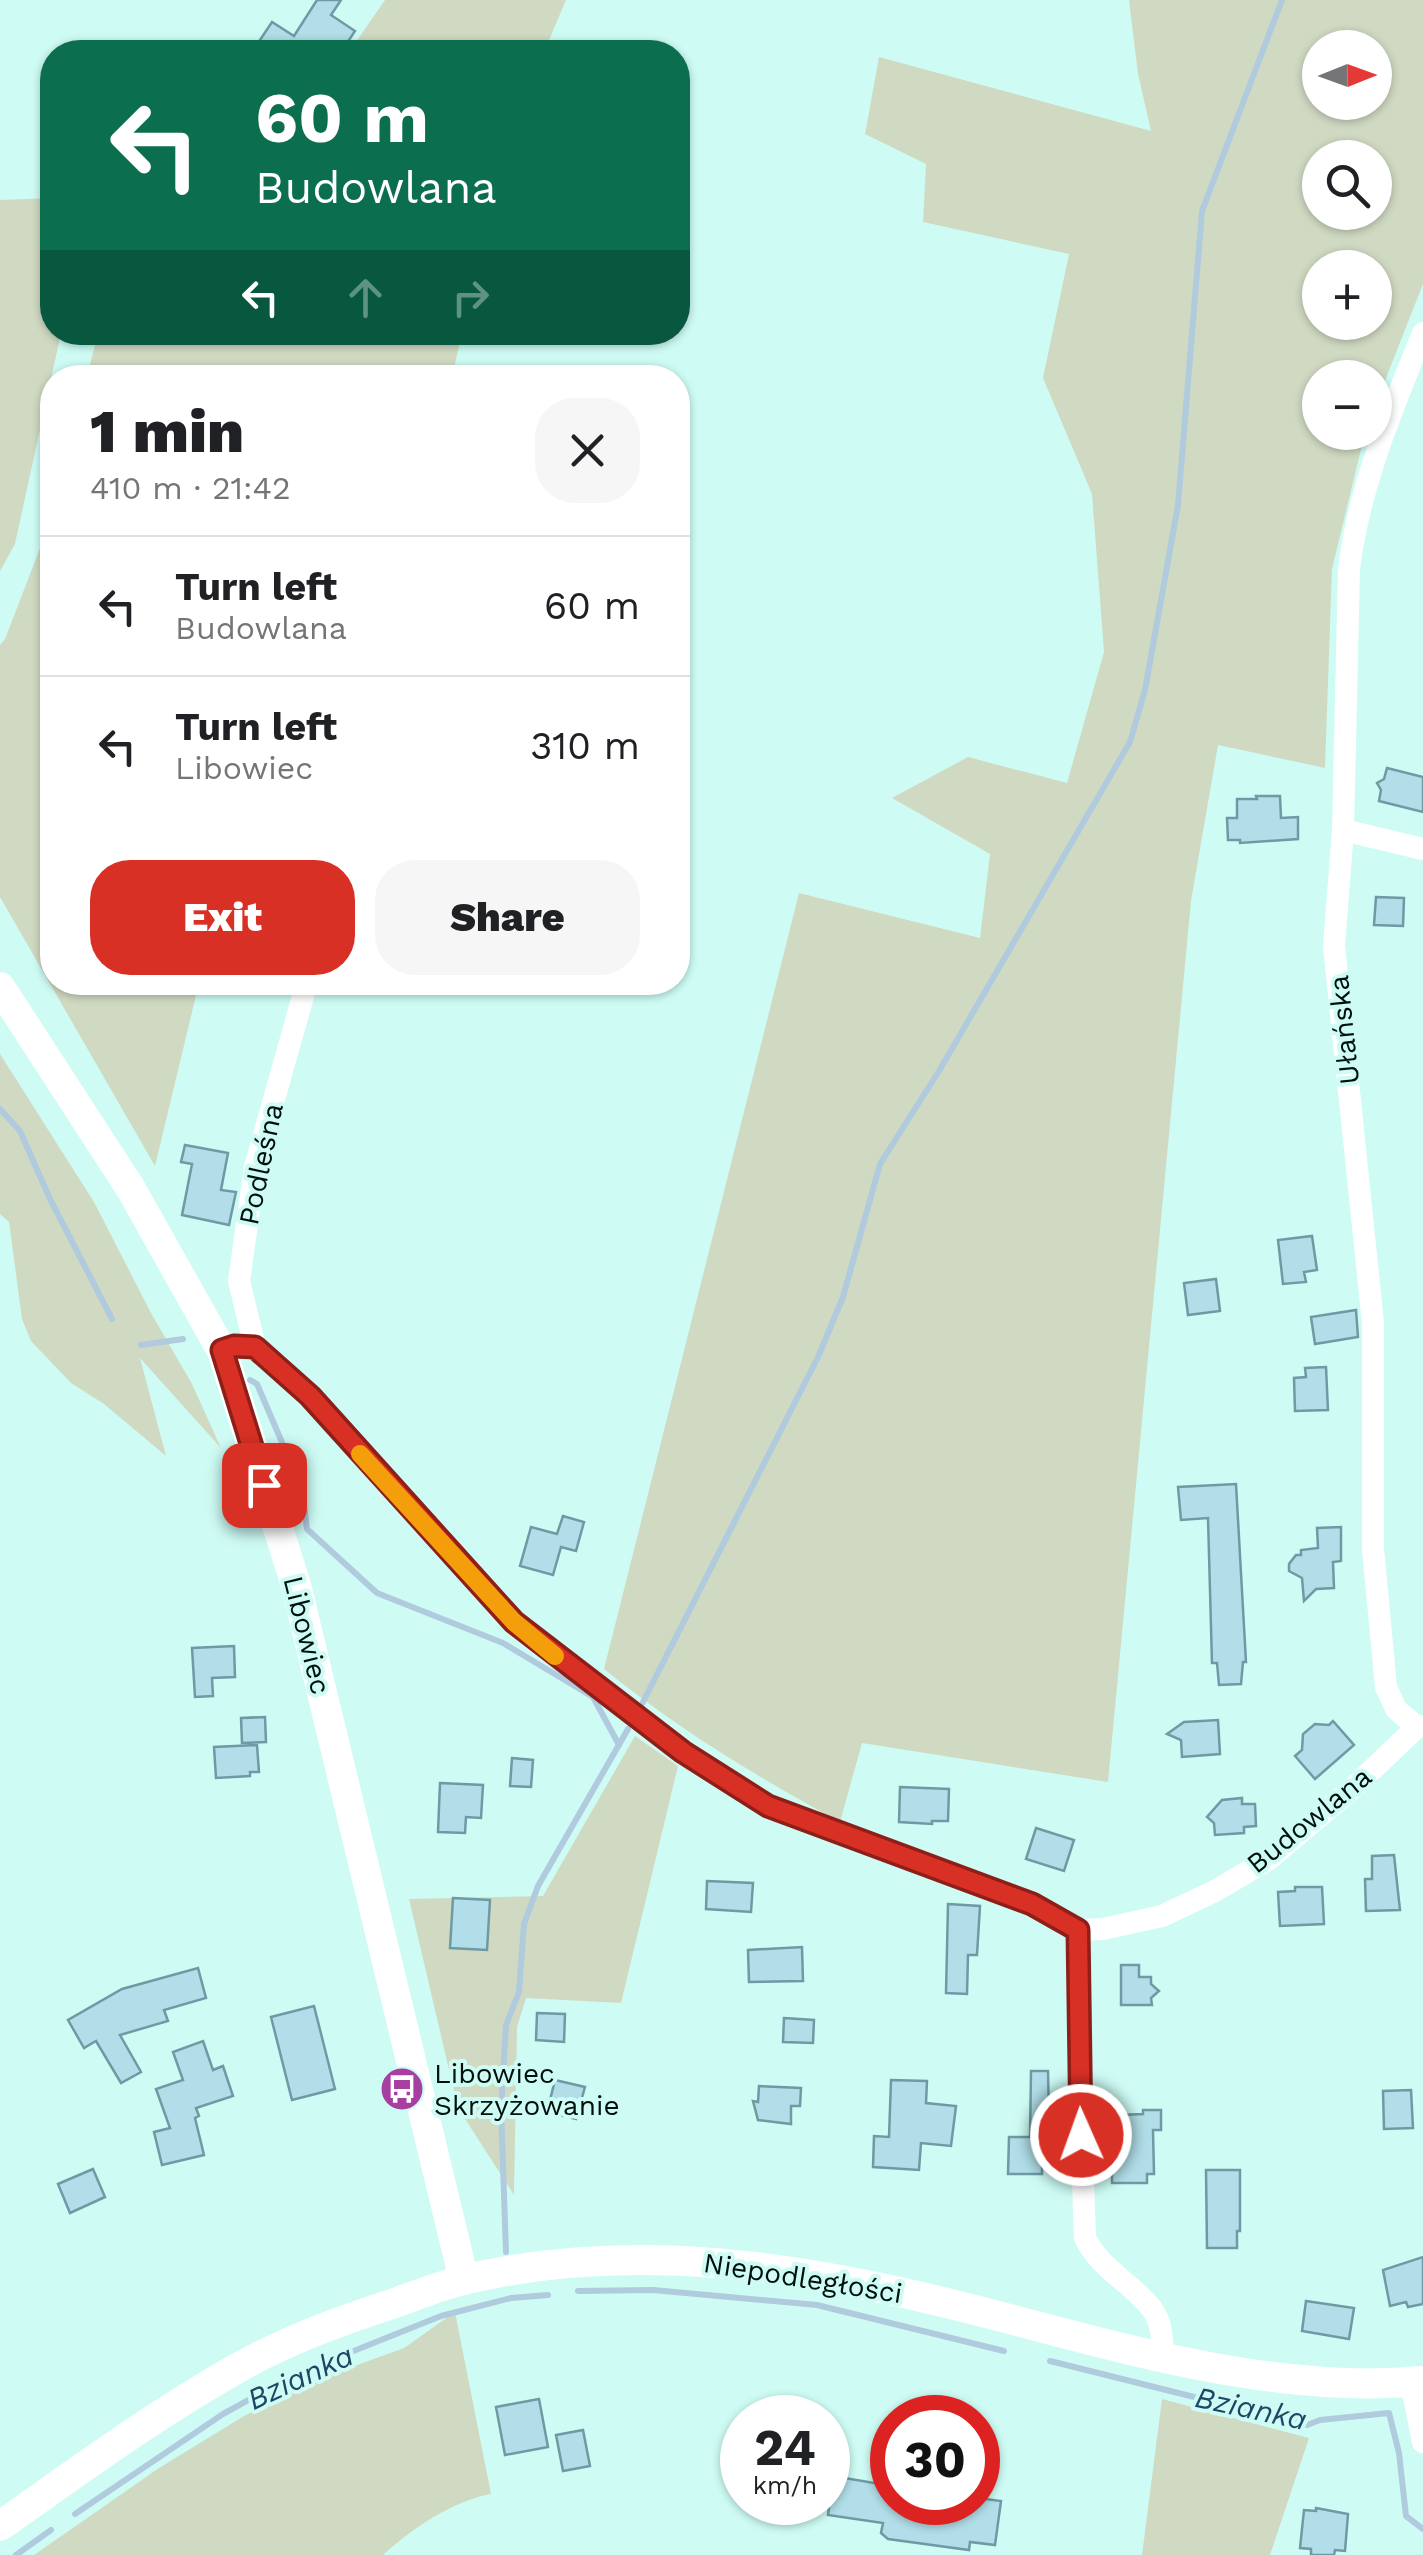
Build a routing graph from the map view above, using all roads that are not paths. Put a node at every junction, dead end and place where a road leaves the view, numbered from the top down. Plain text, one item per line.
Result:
1 (1423, 333) edge
2 (1343, 830) junction
3 (1423, 849) edge
4 (0, 987) edge
5 (303, 995) edge
6 (255, 1347) junction
7 (222, 1350) junction
8 (1420, 1726) edge
9 (1078, 1930) junction
10 (464, 2280) junction
11 (1163, 2356) junction
12 (1417, 2381) edge
13 (1423, 2442) edge
14 (0, 2526) edge

1 - 2 street, Ułańska
2 - 3 street
2 - 8 street, Ułańska
4 - 7 street, Libowiec
5 - 6 street, Podleśna
6 - 7 street
6 - 9 street
7 - 10 street, Libowiec
8 - 9 street, Budowlana
9 - 11 street
10 - 11 street, Niepodległości
10 - 14 street, Niepodległości
11 - 12 street, Niepodległości
12 - 13 street

